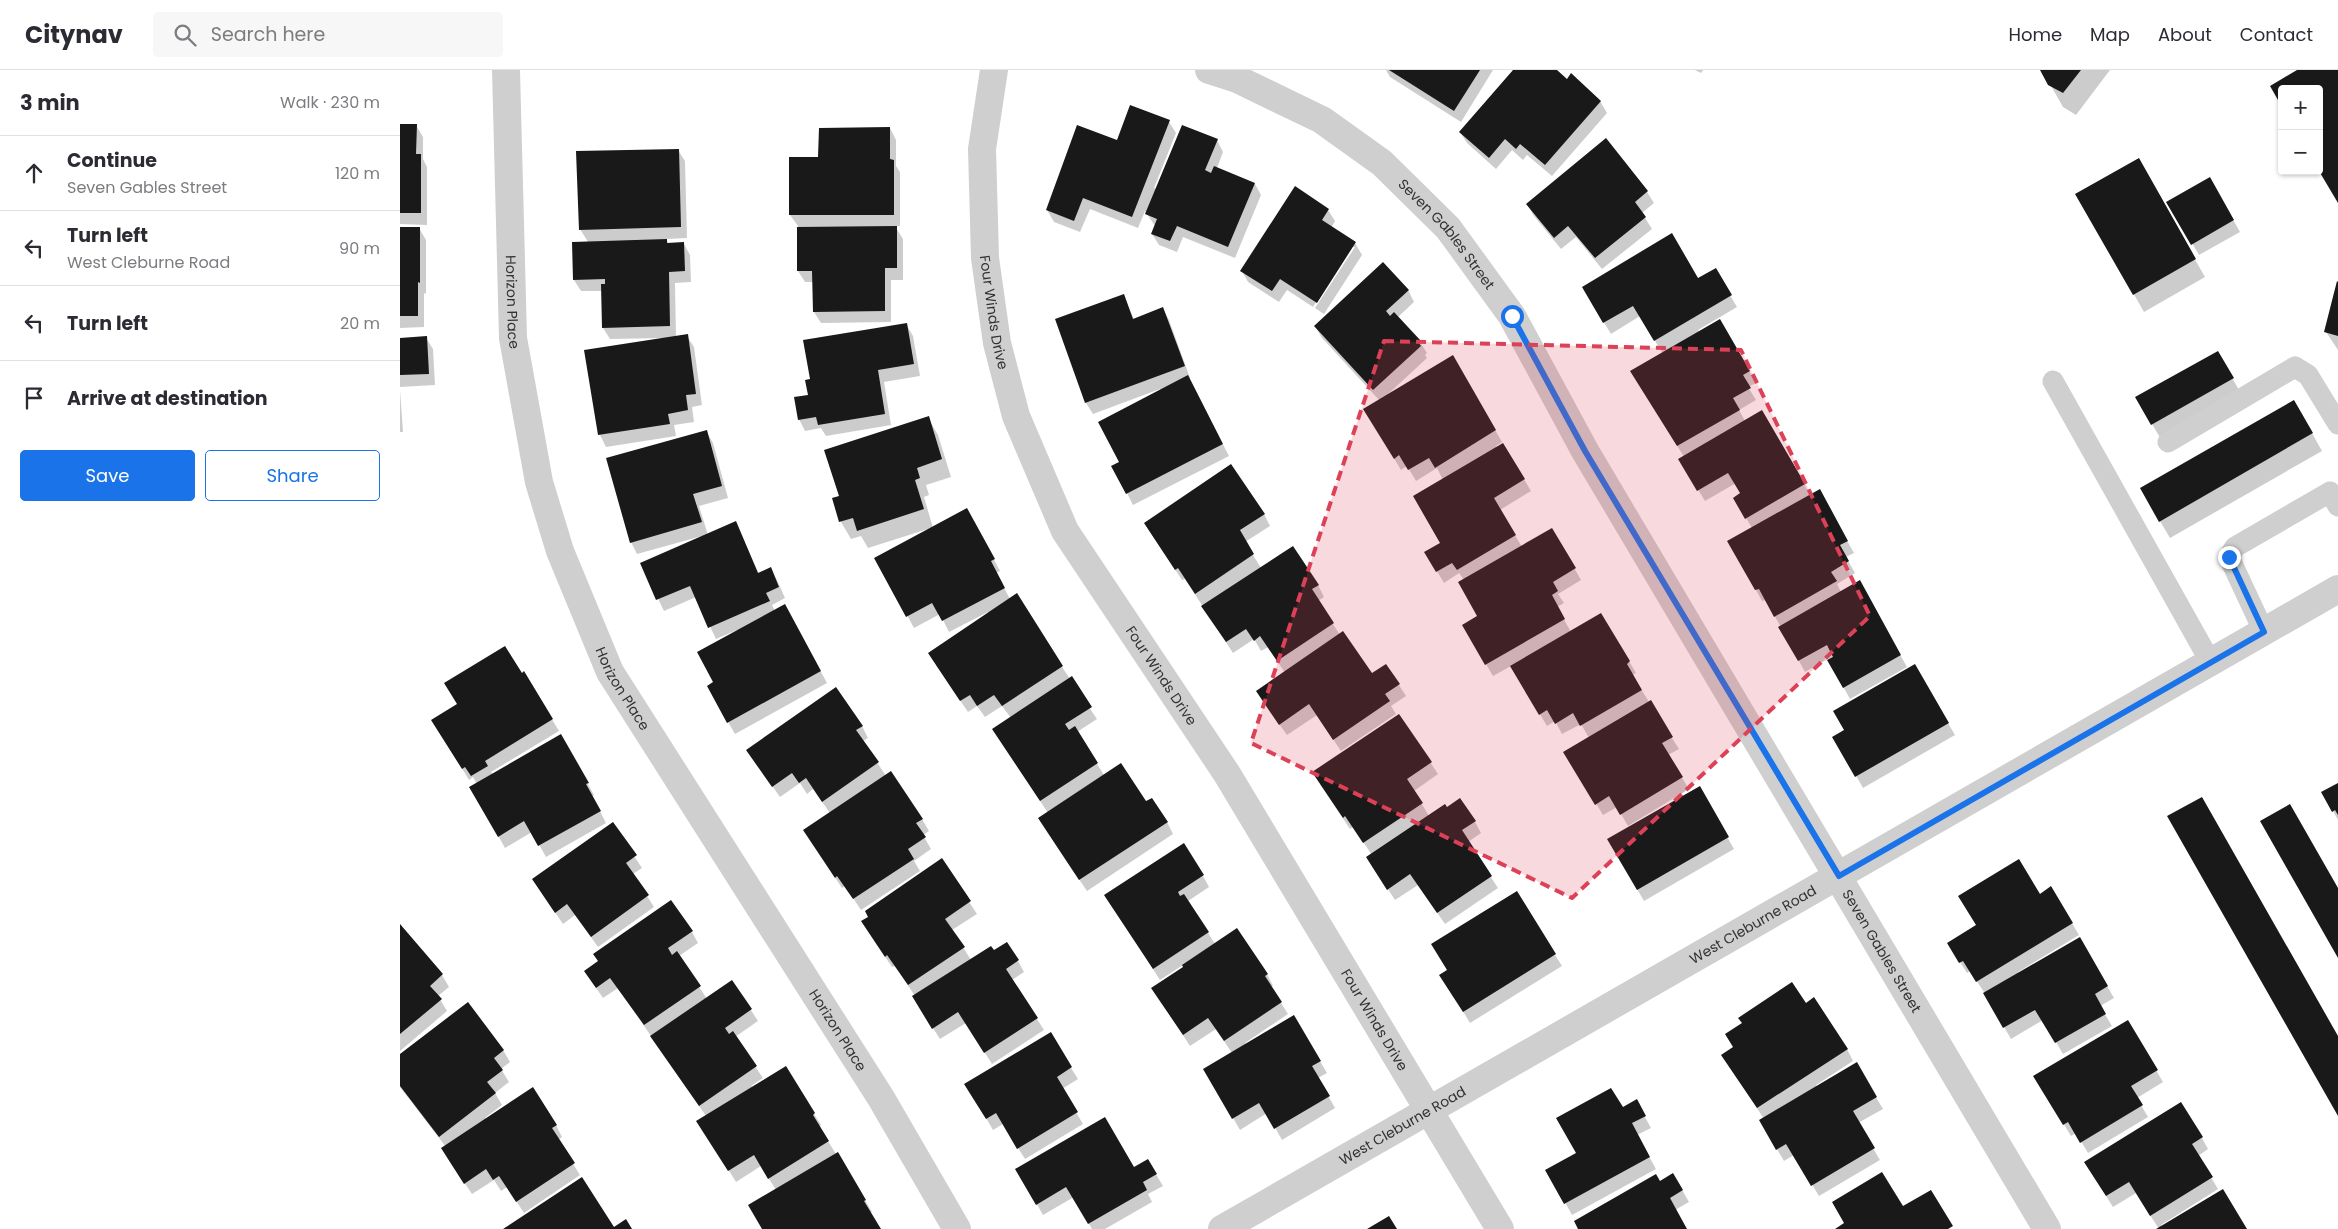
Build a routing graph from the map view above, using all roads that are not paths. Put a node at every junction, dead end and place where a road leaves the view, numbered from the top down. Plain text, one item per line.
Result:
1 (506, 70) edge
2 (994, 70) edge
3 (1209, 70) edge
4 (2053, 381) dead end
5 (2338, 424) edge
6 (2168, 442) dead end
7 (2335, 495) edge
8 (2338, 590) edge
9 (2264, 632) junction
10 (2211, 663) junction
11 (1839, 876) junction
12 (1428, 1111) junction
13 (957, 1229) edge
14 (1222, 1229) edge
15 (1500, 1229) edge
16 (2047, 1229) edge

1 - 13 street, Horizon Place
2 - 12 street, Four Winds Drive
3 - 11 street, Seven Gables Street
4 - 10 lane
5 - 6 lane
7 - 9 lane
8 - 9 street, West Cleburne Road
9 - 10 street, West Cleburne Road
10 - 11 street, West Cleburne Road
11 - 12 street, West Cleburne Road
11 - 16 street, Seven Gables Street
12 - 14 street, West Cleburne Road
12 - 15 street, Four Winds Drive

